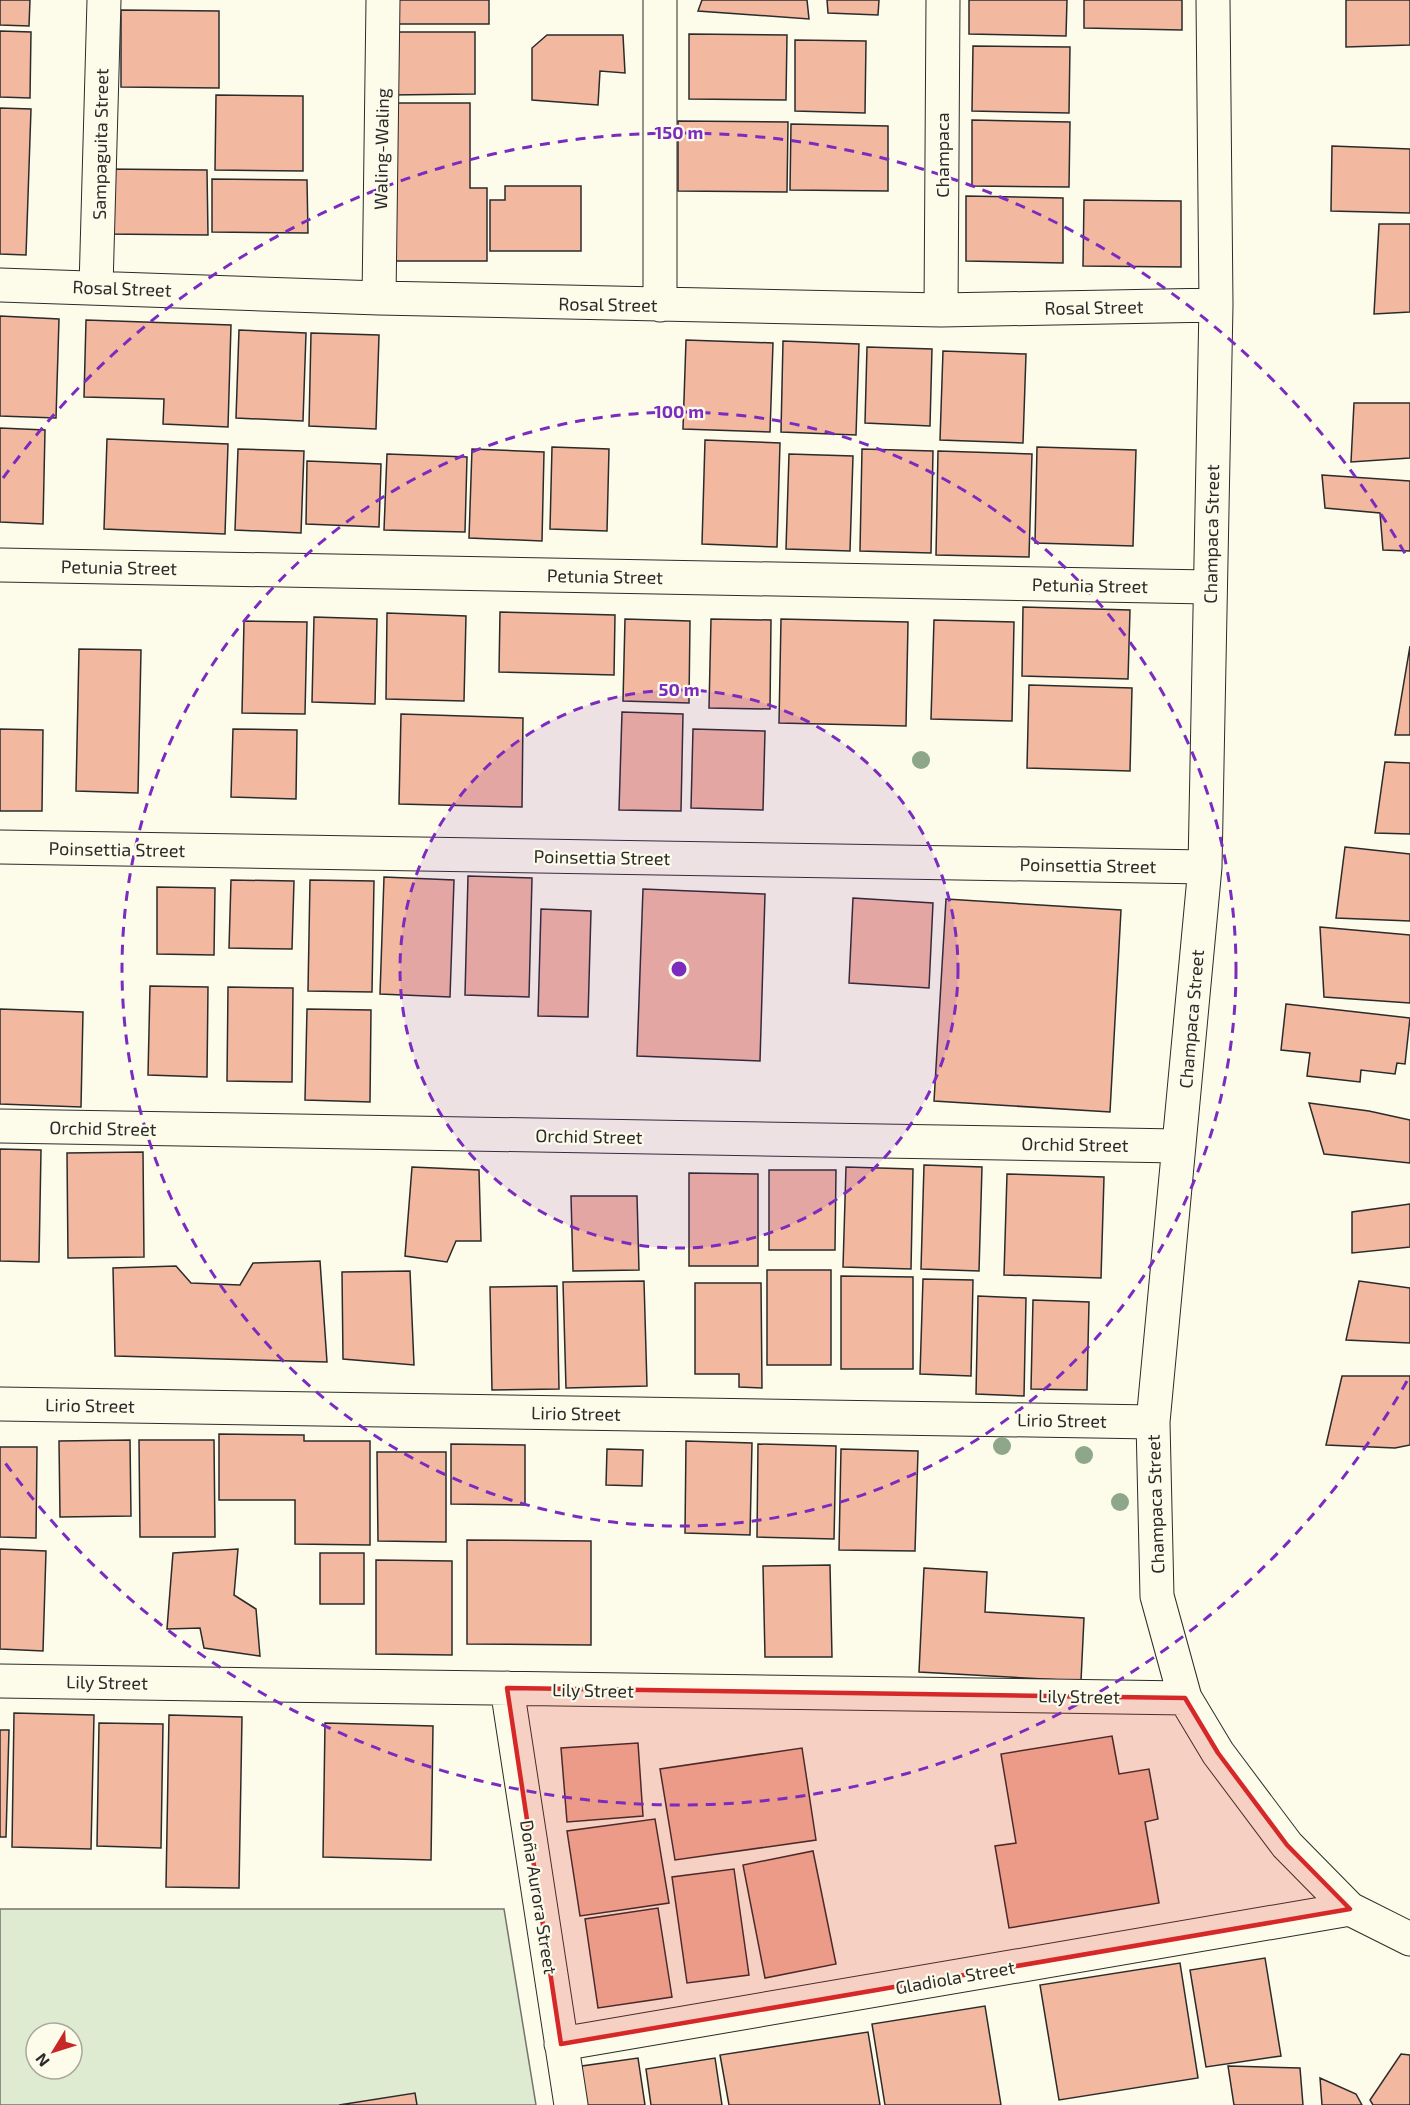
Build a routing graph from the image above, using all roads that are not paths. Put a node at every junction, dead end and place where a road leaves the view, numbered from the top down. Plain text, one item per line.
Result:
1 (104, 0) edge
2 (383, 0) edge
3 (660, 0) edge
4 (943, 0) edge
5 (1213, 0) edge
6 (0, 285) edge
7 (96, 287) junction
8 (379, 298) junction
9 (660, 305) junction
10 (1216, 305) junction
11 (941, 310) junction
12 (0, 565) edge
13 (1209, 587) junction
14 (0, 847) edge
15 (1205, 867) junction
16 (0, 1126) edge
17 (1179, 1146) junction
18 (0, 1404) edge
19 (1153, 1422) junction
20 (0, 1681) edge
21 (507, 1688) junction
22 (1185, 1698) junction
23 (1350, 1910) junction
24 (1410, 1939) edge
25 (561, 2044) junction
26 (571, 2105) edge

1 - 7 street, Sampaguita Street
2 - 8 street, Waling-Waling
3 - 9 street
4 - 11 street, Champaca
5 - 10 street, Champaca Street
6 - 7 street, Rosal Street
7 - 8 street, Rosal Street
8 - 9 street, Rosal Street
9 - 11 street, Rosal Street
10 - 11 street, Rosal Street
10 - 13 street, Champaca Street
12 - 13 street, Petunia Street
13 - 15 street, Champaca Street
14 - 15 street, Poinsettia Street
15 - 17 street, Champaca Street
16 - 17 street, Orchid Street
17 - 19 street, Champaca Street
18 - 19 street, Lirio Street
19 - 22 street, Champaca Street
20 - 21 street, Lily Street
21 - 22 street, Lily Street
21 - 25 street, Doña Aurora Street
22 - 23 street, Champaca Street
23 - 24 street, Champaca Street
23 - 25 street, Gladiola Street
25 - 26 street, Doña Aurora Street

